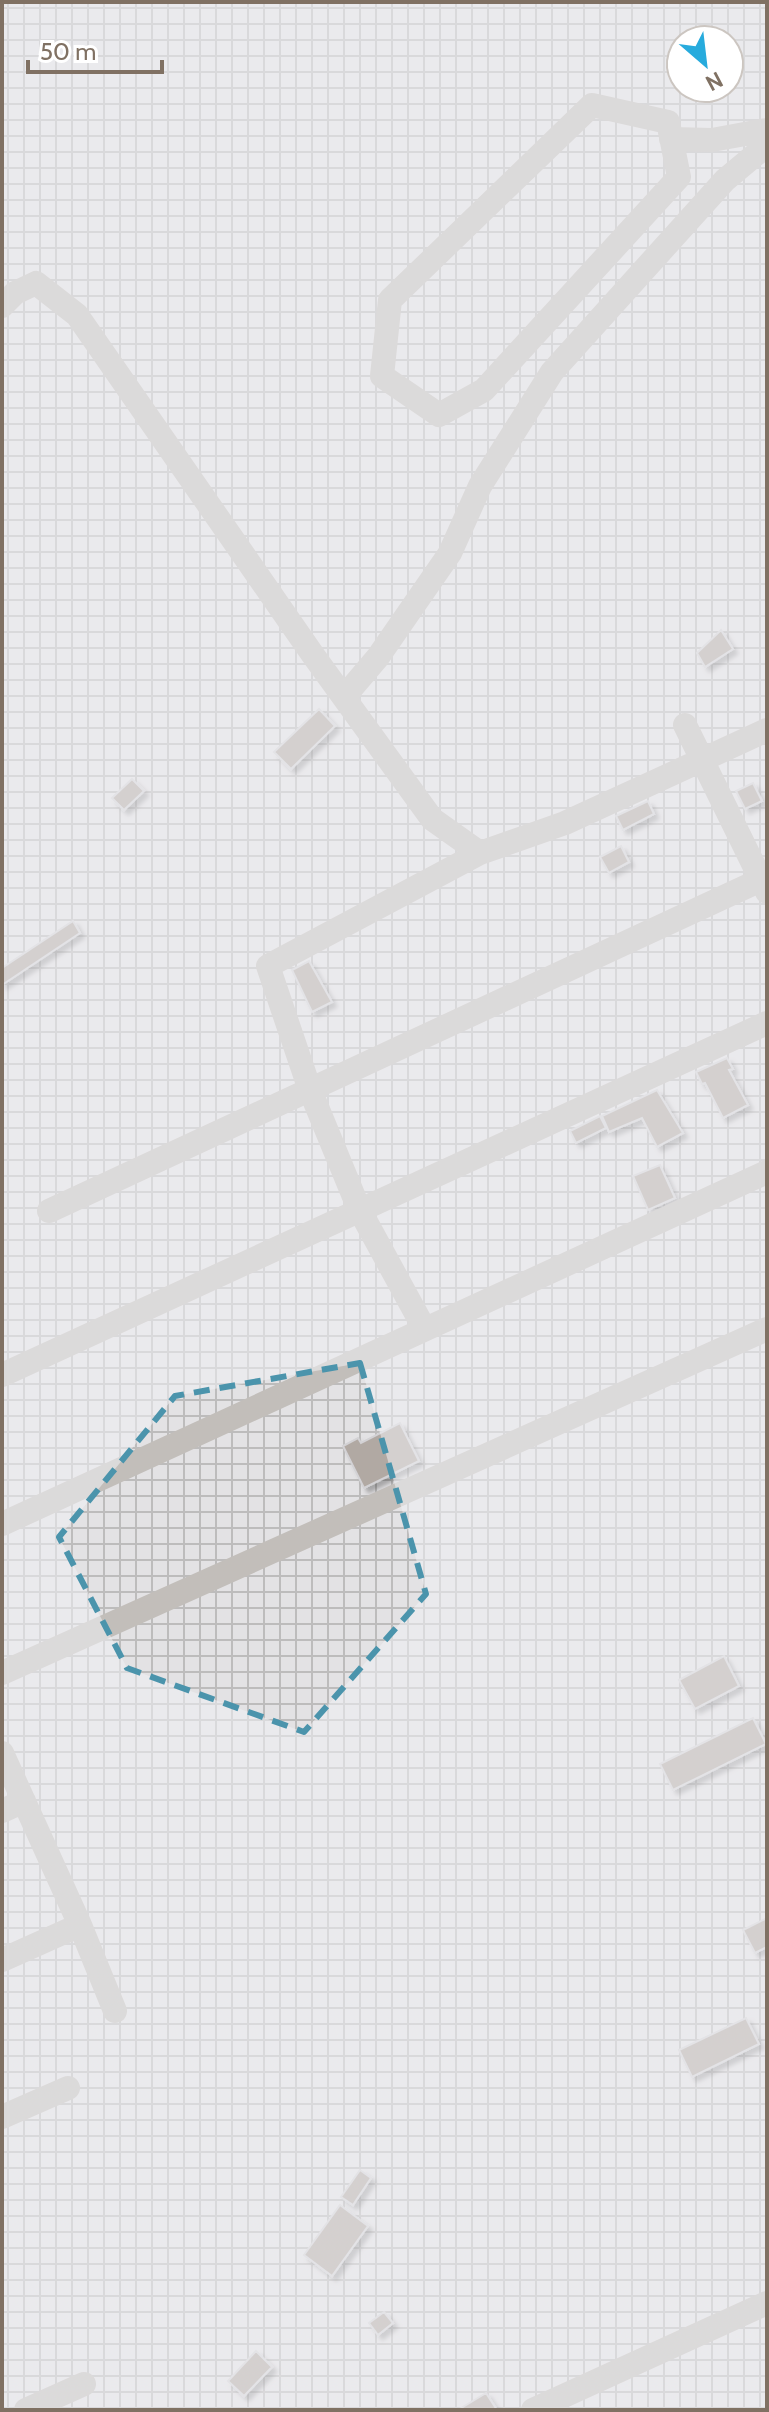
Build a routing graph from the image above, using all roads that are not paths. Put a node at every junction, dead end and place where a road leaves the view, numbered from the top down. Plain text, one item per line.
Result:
1 (767, 130) edge
2 (671, 139) junction
3 (767, 145) edge
4 (2, 306) edge
5 (344, 697) junction
6 (685, 725) dead end
7 (767, 730) edge
8 (703, 760) junction
9 (480, 853) junction
10 (765, 883) edge
11 (767, 1023) edge
12 (310, 1090) junction
13 (767, 1172) edge
14 (359, 1209) junction
15 (49, 1211) dead end
16 (424, 1328) junction
17 (767, 1329) edge
18 (2, 1375) edge
19 (2, 1524) edge
20 (2, 1673) edge
21 (2, 1753) edge
22 (13, 1806) edge
23 (80, 1925) junction
24 (2, 1960) edge
25 (115, 2011) dead end
26 (68, 2088) dead end
27 (2, 2117) edge
28 (767, 2303) edge
29 (84, 2384) dead end
30 (26, 2410) edge
31 (533, 2410) edge

1 - 2 street
2 - 2 street
3 - 5 street
4 - 5 street
5 - 9 street
6 - 8 street
7 - 8 street
8 - 9 street
8 - 10 street
9 - 12 street
10 - 12 street
11 - 14 street
12 - 14 street
12 - 15 street
13 - 16 street
14 - 16 street
14 - 18 street
16 - 19 street
17 - 20 street
21 - 22 street
22 - 23 street
23 - 24 street
23 - 25 street
26 - 27 street
28 - 31 street
29 - 30 street

